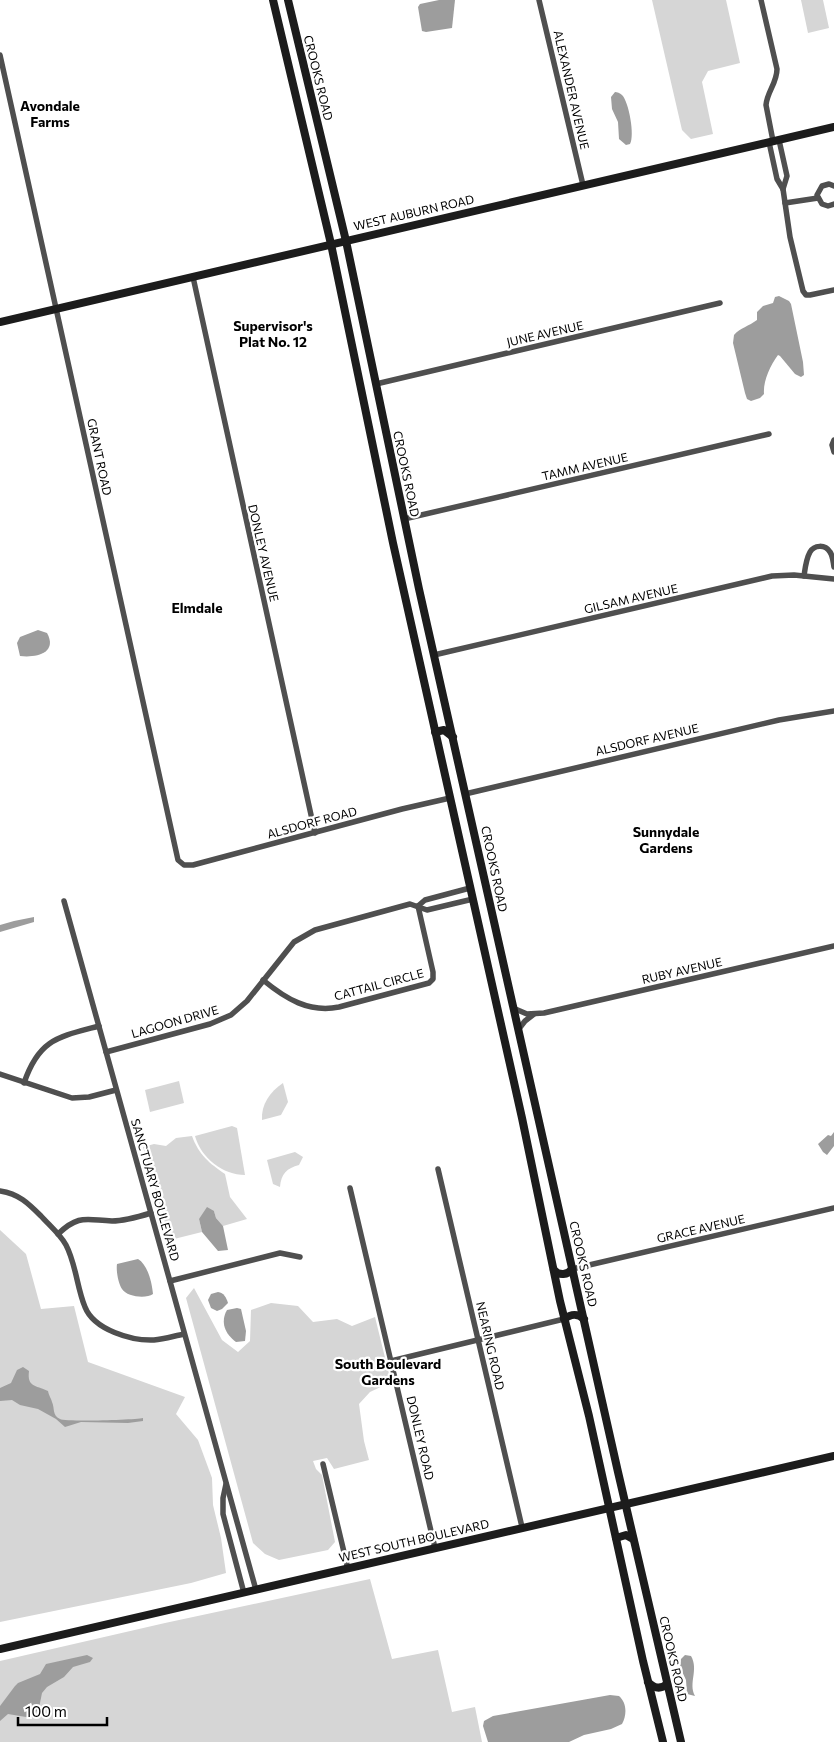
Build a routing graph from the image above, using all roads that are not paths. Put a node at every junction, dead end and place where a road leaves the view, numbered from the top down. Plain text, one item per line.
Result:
1 (273, 0) edge
2 (288, 0) edge
3 (539, 0) edge
4 (761, 0) edge
5 (0, 55) edge
6 (293, 85) junction
7 (310, 92) junction
8 (834, 127) edge
9 (774, 141) junction
10 (583, 185) junction
11 (834, 186) edge
12 (783, 189) junction
13 (818, 198) junction
14 (785, 203) junction
15 (834, 204) edge
16 (323, 210) junction
17 (339, 213) junction
18 (346, 241) junction
19 (332, 244) junction
20 (337, 272) junction
21 (353, 276) junction
22 (193, 277) junction
23 (834, 290) edge
24 (720, 304) dead end
25 (56, 308) junction
26 (0, 322) edge
27 (359, 377) junction
28 (376, 384) junction
29 (370, 433) junction
30 (769, 434) dead end
31 (386, 436) junction
32 (834, 440) edge
33 (834, 452) edge
34 (404, 520) junction
35 (834, 567) edge
36 (804, 576) junction
37 (834, 579) edge
38 (417, 652) junction
39 (434, 655) junction
40 (834, 710) edge
41 (435, 732) junction
42 (453, 737) junction
43 (466, 794) junction
44 (450, 798) junction
45 (315, 832) junction
46 (181, 863) joint
47 (470, 888) junction
48 (472, 899) junction
49 (64, 902) dead end
50 (418, 906) junction
51 (478, 925) junction
52 (496, 930) junction
53 (834, 946) edge
54 (263, 980) junction
55 (513, 1008) junction
56 (534, 1014) junction
57 (500, 1020) junction
58 (99, 1026) junction
59 (518, 1030) junction
60 (106, 1052) junction
61 (0, 1074) edge
62 (24, 1082) junction
63 (116, 1090) junction
64 (438, 1169) dead end
65 (350, 1188) dead end
66 (0, 1190) edge
67 (834, 1208) edge
68 (151, 1213) junction
69 (58, 1234) junction
70 (300, 1257) dead end
71 (572, 1269) junction
72 (554, 1270) junction
73 (170, 1281) junction
74 (584, 1318) junction
75 (564, 1319) junction
76 (184, 1334) junction
77 (478, 1340) junction
78 (391, 1361) junction
79 (834, 1456) edge
80 (323, 1464) dead end
81 (601, 1470) junction
82 (618, 1472) junction
83 (226, 1484) junction
84 (625, 1503) junction
85 (609, 1507) junction
86 (522, 1527) junction
87 (616, 1538) junction
88 (633, 1539) junction
89 (435, 1548) junction
90 (348, 1569) junction
91 (256, 1590) junction
92 (244, 1593) junction
93 (0, 1649) edge
94 (648, 1682) junction
95 (667, 1684) junction
96 (663, 1742) edge
97 (681, 1742) edge

1 - 6 main road, CROOKS ROAD
2 - 7 main road, CROOKS ROAD
3 - 10 street, ALEXANDER AVENUE
4 - 9 street
5 - 25 street, GRANT ROAD
6 - 7 main road
6 - 16 main road, CROOKS ROAD
7 - 17 main road, CROOKS ROAD
8 - 9 main road, WEST AUBURN ROAD
9 - 10 main road, WEST AUBURN ROAD
9 - 12 street
9 - 12 street
10 - 18 main road, WEST AUBURN ROAD
11 - 13 street
12 - 14 street
13 - 14 street
13 - 15 street
14 - 23 street
16 - 17 main road
16 - 19 main road, CROOKS ROAD
17 - 18 main road, CROOKS ROAD
18 - 19 main road, WEST AUBURN ROAD
18 - 21 main road, CROOKS ROAD
19 - 20 main road, CROOKS ROAD
19 - 22 main road, WEST AUBURN ROAD
20 - 21 main road
20 - 27 main road, CROOKS ROAD
21 - 28 main road, CROOKS ROAD
22 - 25 main road, WEST AUBURN ROAD
22 - 45 street, DONLEY AVENUE
24 - 28 street, JUNE AVENUE
25 - 26 main road, WEST AUBURN ROAD
25 - 46 street, GRANT ROAD
27 - 28 main road
27 - 29 main road, CROOKS ROAD
28 - 31 main road, CROOKS ROAD
29 - 31 main road
29 - 38 main road, CROOKS ROAD
30 - 34 street, TAMM AVENUE
31 - 34 main road, CROOKS ROAD
32 - 33 street
34 - 39 main road, CROOKS ROAD
35 - 36 street
36 - 37 street, GILSAM AVENUE
36 - 39 street, GILSAM AVENUE
38 - 39 main road
38 - 41 main road, CROOKS ROAD
39 - 42 main road, CROOKS ROAD
40 - 43 street, ALSDORF AVENUE
41 - 42 main road
41 - 44 main road, CROOKS ROAD
42 - 43 main road, CROOKS ROAD
43 - 52 main road, CROOKS ROAD
44 - 45 street, ALSDORF ROAD
44 - 47 main road, CROOKS ROAD
45 - 46 street, ALSDORF ROAD
47 - 48 main road, CROOKS ROAD
47 - 50 street, LAGOON DRIVE
48 - 50 street, LAGOON DRIVE
48 - 51 main road, CROOKS ROAD
49 - 58 street, SANCTUARY BOULEVARD
50 - 54 street, LAGOON DRIVE
50 - 54 street, CATTAIL CIRCLE
51 - 52 main road
51 - 57 main road, CROOKS ROAD
52 - 55 main road, CROOKS ROAD
53 - 56 street, RUBY AVENUE
54 - 60 street, LAGOON DRIVE
55 - 56 street, RUBY AVENUE
55 - 59 main road, CROOKS ROAD
56 - 59 street
57 - 59 main road
57 - 72 main road, CROOKS ROAD
58 - 60 street, SANCTUARY BOULEVARD
58 - 62 street
59 - 71 main road, CROOKS ROAD
60 - 63 street, SANCTUARY BOULEVARD
61 - 62 street
62 - 63 street
63 - 68 street, SANCTUARY BOULEVARD
64 - 77 street, NEARING ROAD
65 - 78 street, DONLEY ROAD
66 - 69 street
67 - 71 street, GRACE AVENUE
68 - 69 street
68 - 73 street, SANCTUARY BOULEVARD
69 - 76 street
70 - 73 street
71 - 72 main road
71 - 74 main road, CROOKS ROAD
72 - 75 main road, CROOKS ROAD
73 - 76 street, SANCTUARY BOULEVARD
74 - 75 main road
74 - 82 main road, CROOKS ROAD
75 - 77 street
75 - 81 main road, CROOKS ROAD
76 - 83 street, SANCTUARY BOULEVARD
77 - 78 street
77 - 86 street, NEARING ROAD
78 - 89 street, DONLEY ROAD
79 - 84 main road, WEST SOUTH BOULEVARD
80 - 90 street
81 - 82 main road
81 - 85 main road, CROOKS ROAD
82 - 84 main road, CROOKS ROAD
83 - 91 street, SANCTUARY BOULEVARD
83 - 92 street, SANCTUARY BOULEVARD
84 - 85 main road, WEST SOUTH BOULEVARD
84 - 88 main road, CROOKS ROAD
85 - 86 main road, WEST SOUTH BOULEVARD
85 - 87 main road, CROOKS ROAD
86 - 89 main road, WEST SOUTH BOULEVARD
87 - 88 main road
87 - 94 main road, CROOKS ROAD
88 - 95 main road, CROOKS ROAD
89 - 90 main road, WEST SOUTH BOULEVARD
90 - 91 main road, WEST SOUTH BOULEVARD
91 - 92 main road, WEST SOUTH BOULEVARD
92 - 93 main road, WEST SOUTH BOULEVARD
94 - 95 main road
94 - 96 main road, CROOKS ROAD
95 - 97 main road, CROOKS ROAD

